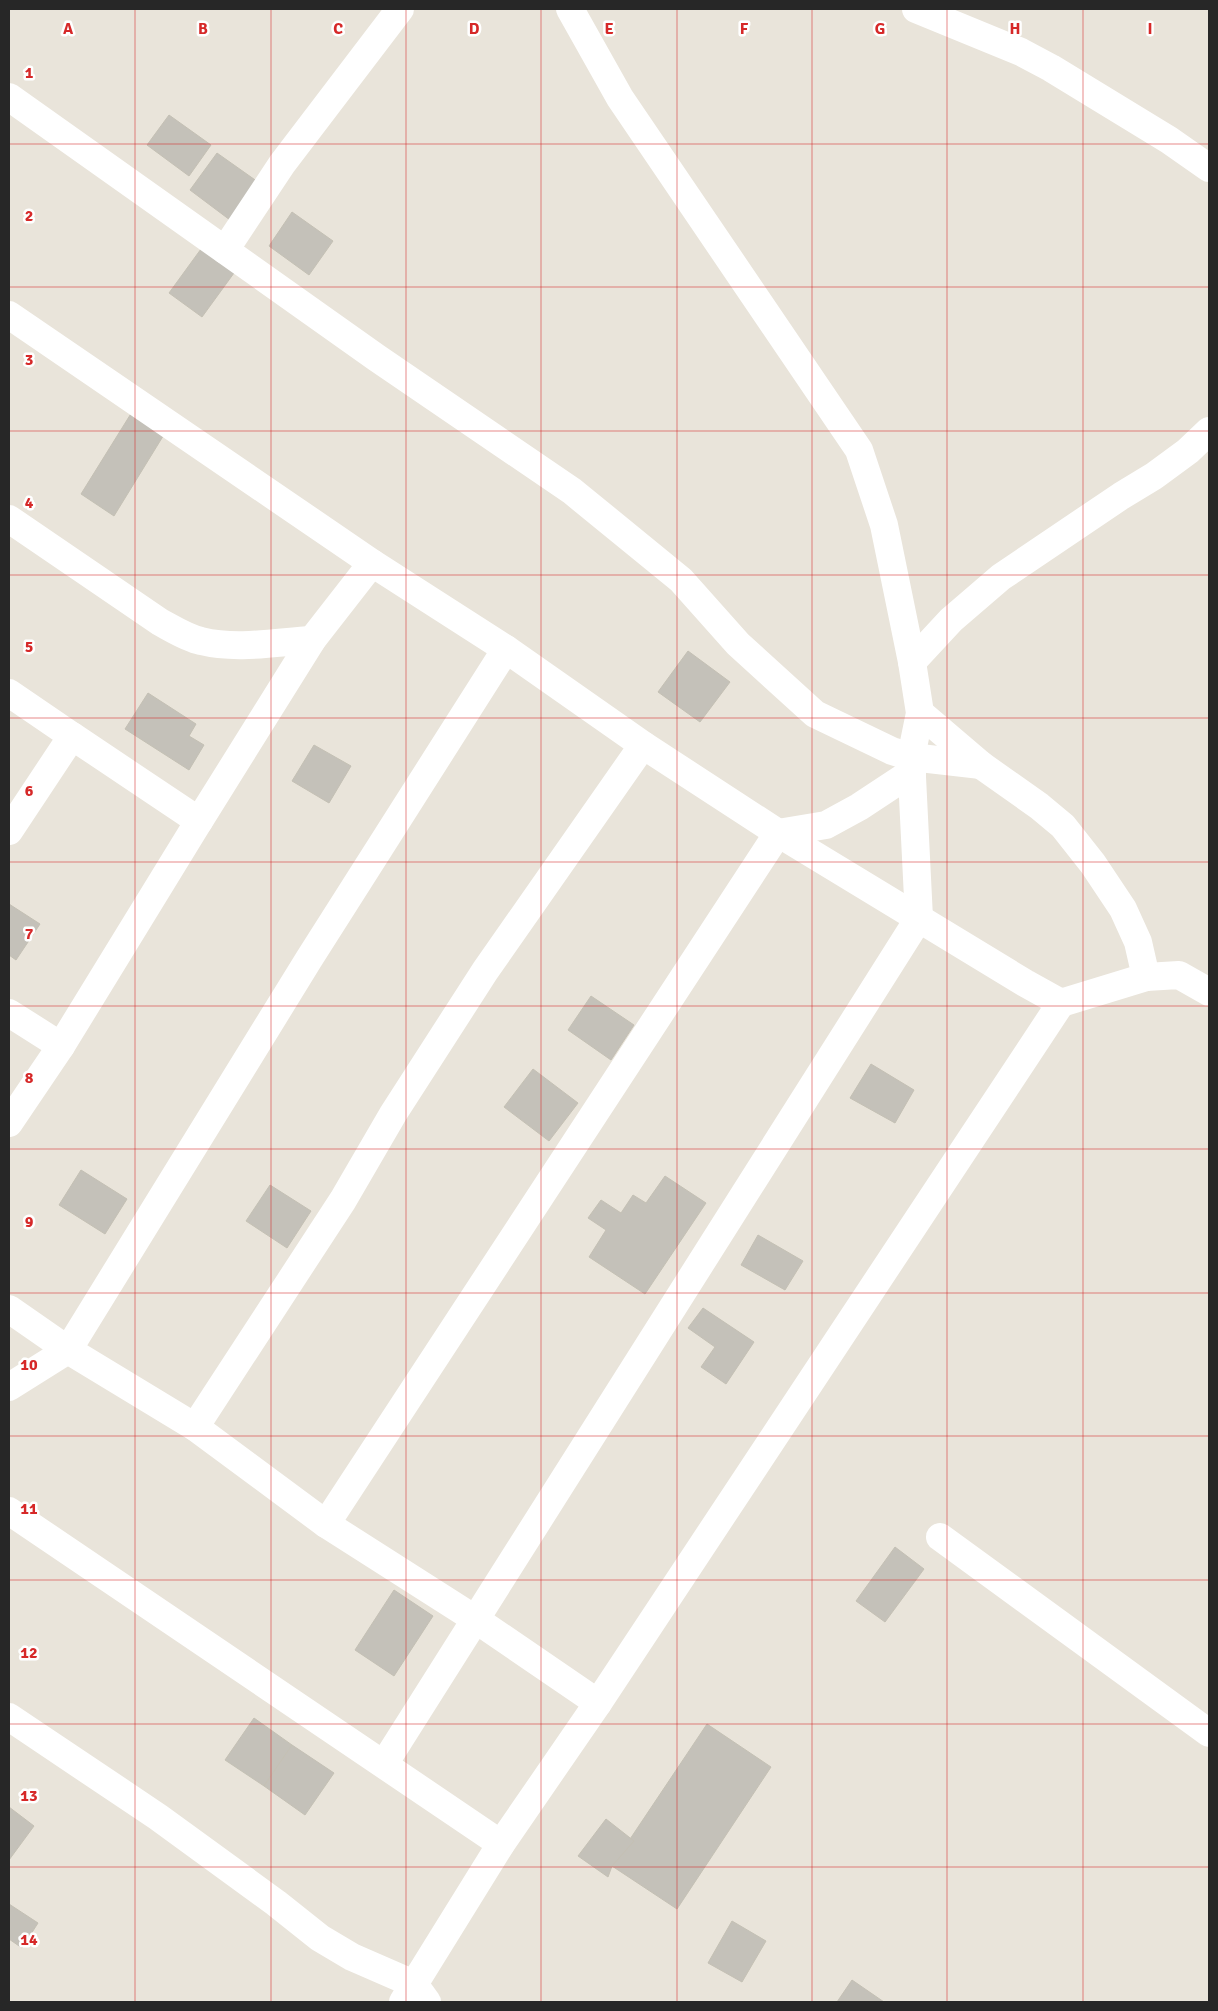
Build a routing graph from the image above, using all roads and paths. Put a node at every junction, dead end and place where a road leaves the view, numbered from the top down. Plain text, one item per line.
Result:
1 (400, 9) edge
2 (570, 9) edge
3 (916, 9) edge
4 (9, 97) edge
5 (1209, 168) edge
6 (225, 250) junction
7 (9, 315) edge
8 (1209, 431) edge
9 (9, 519) edge
10 (372, 564) junction
11 (312, 640) junction
12 (506, 649) junction
13 (912, 662) junction
14 (9, 693) edge
15 (920, 713) junction
16 (72, 736) junction
17 (643, 744) junction
18 (911, 765) junction
19 (981, 765) junction
20 (199, 821) junction
21 (9, 831) edge
22 (778, 833) junction
23 (919, 918) junction
24 (1146, 977) junction
25 (1209, 992) edge
26 (1061, 1003) junction
27 (9, 1014) edge
28 (61, 1046) junction
29 (9, 1123) edge
30 (9, 1309) edge
31 (68, 1350) junction
32 (9, 1387) edge
33 (195, 1427) junction
34 (9, 1511) edge
35 (326, 1524) junction
36 (940, 1537) dead end
37 (475, 1619) junction
38 (598, 1703) junction
39 (10, 1719) edge
40 (1209, 1733) edge
41 (384, 1764) junction
42 (500, 1844) junction
43 (414, 1996) edge

1 - 6 street
2 - 13 street
3 - 5 street
4 - 6 street
6 - 18 street
7 - 10 street
8 - 13 street
9 - 11 street
10 - 11 street
10 - 12 street
11 - 20 street
12 - 17 street
12 - 31 street
13 - 15 street
14 - 16 street
15 - 18 street
15 - 19 street
16 - 20 street
16 - 21 street
17 - 22 street
17 - 33 street
18 - 19 street
18 - 22 street
18 - 23 street
19 - 24 street
20 - 28 street
22 - 23 street
22 - 35 street
23 - 26 street
23 - 37 street
24 - 25 street
24 - 26 street
26 - 38 street
27 - 28 street
28 - 29 street
30 - 31 street
31 - 32 street
31 - 33 street
33 - 35 street
34 - 41 street
35 - 37 street
36 - 40 street
37 - 38 street
37 - 41 street
38 - 42 street
39 - 43 street
41 - 42 street
42 - 43 street

